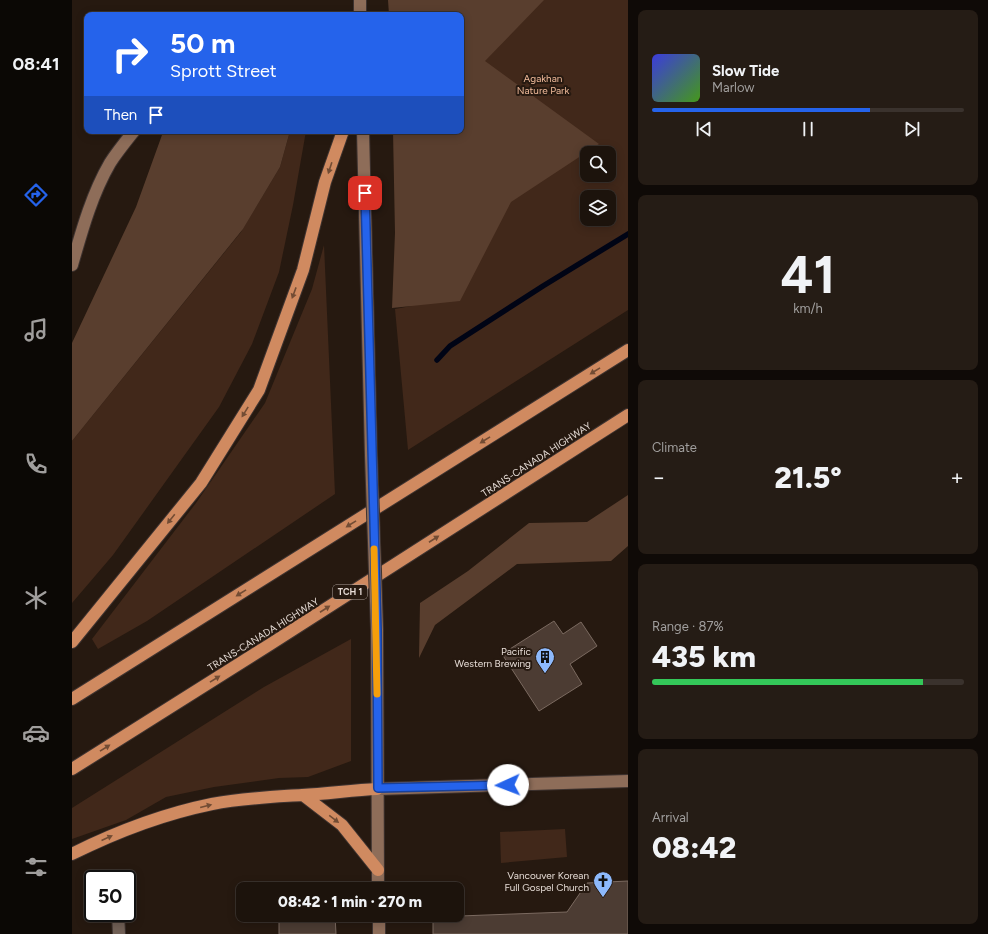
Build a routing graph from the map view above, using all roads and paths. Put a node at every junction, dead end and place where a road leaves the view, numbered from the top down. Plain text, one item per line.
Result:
1 (360, 0) edge
2 (360, 12) edge
3 (132, 134) edge
4 (342, 134) edge
5 (363, 134) edge
6 (72, 264) edge
7 (628, 350) edge
8 (628, 415) edge
9 (72, 642) edge
10 (72, 699) edge
11 (72, 769) edge
12 (628, 781) edge
13 (378, 788) junction
14 (303, 795) junction
15 (72, 854) edge
16 (378, 870) junction
17 (378, 882) edge
18 (118, 922) edge
19 (379, 922) edge
20 (119, 934) edge
21 (379, 934) edge

1 - 2 main road
3 - 6 main road
4 -> 9 highway
5 - 13 main road, bridge
7 -> 10 highway
11 -> 8 highway, TRANS-CANADA HIGHWAY / TCH 1
12 - 13 main road
13 - 14 highway
13 - 16 main road
15 -> 14 highway
14 -> 16 highway
16 - 17 main road
18 - 20 street
19 - 21 main road

